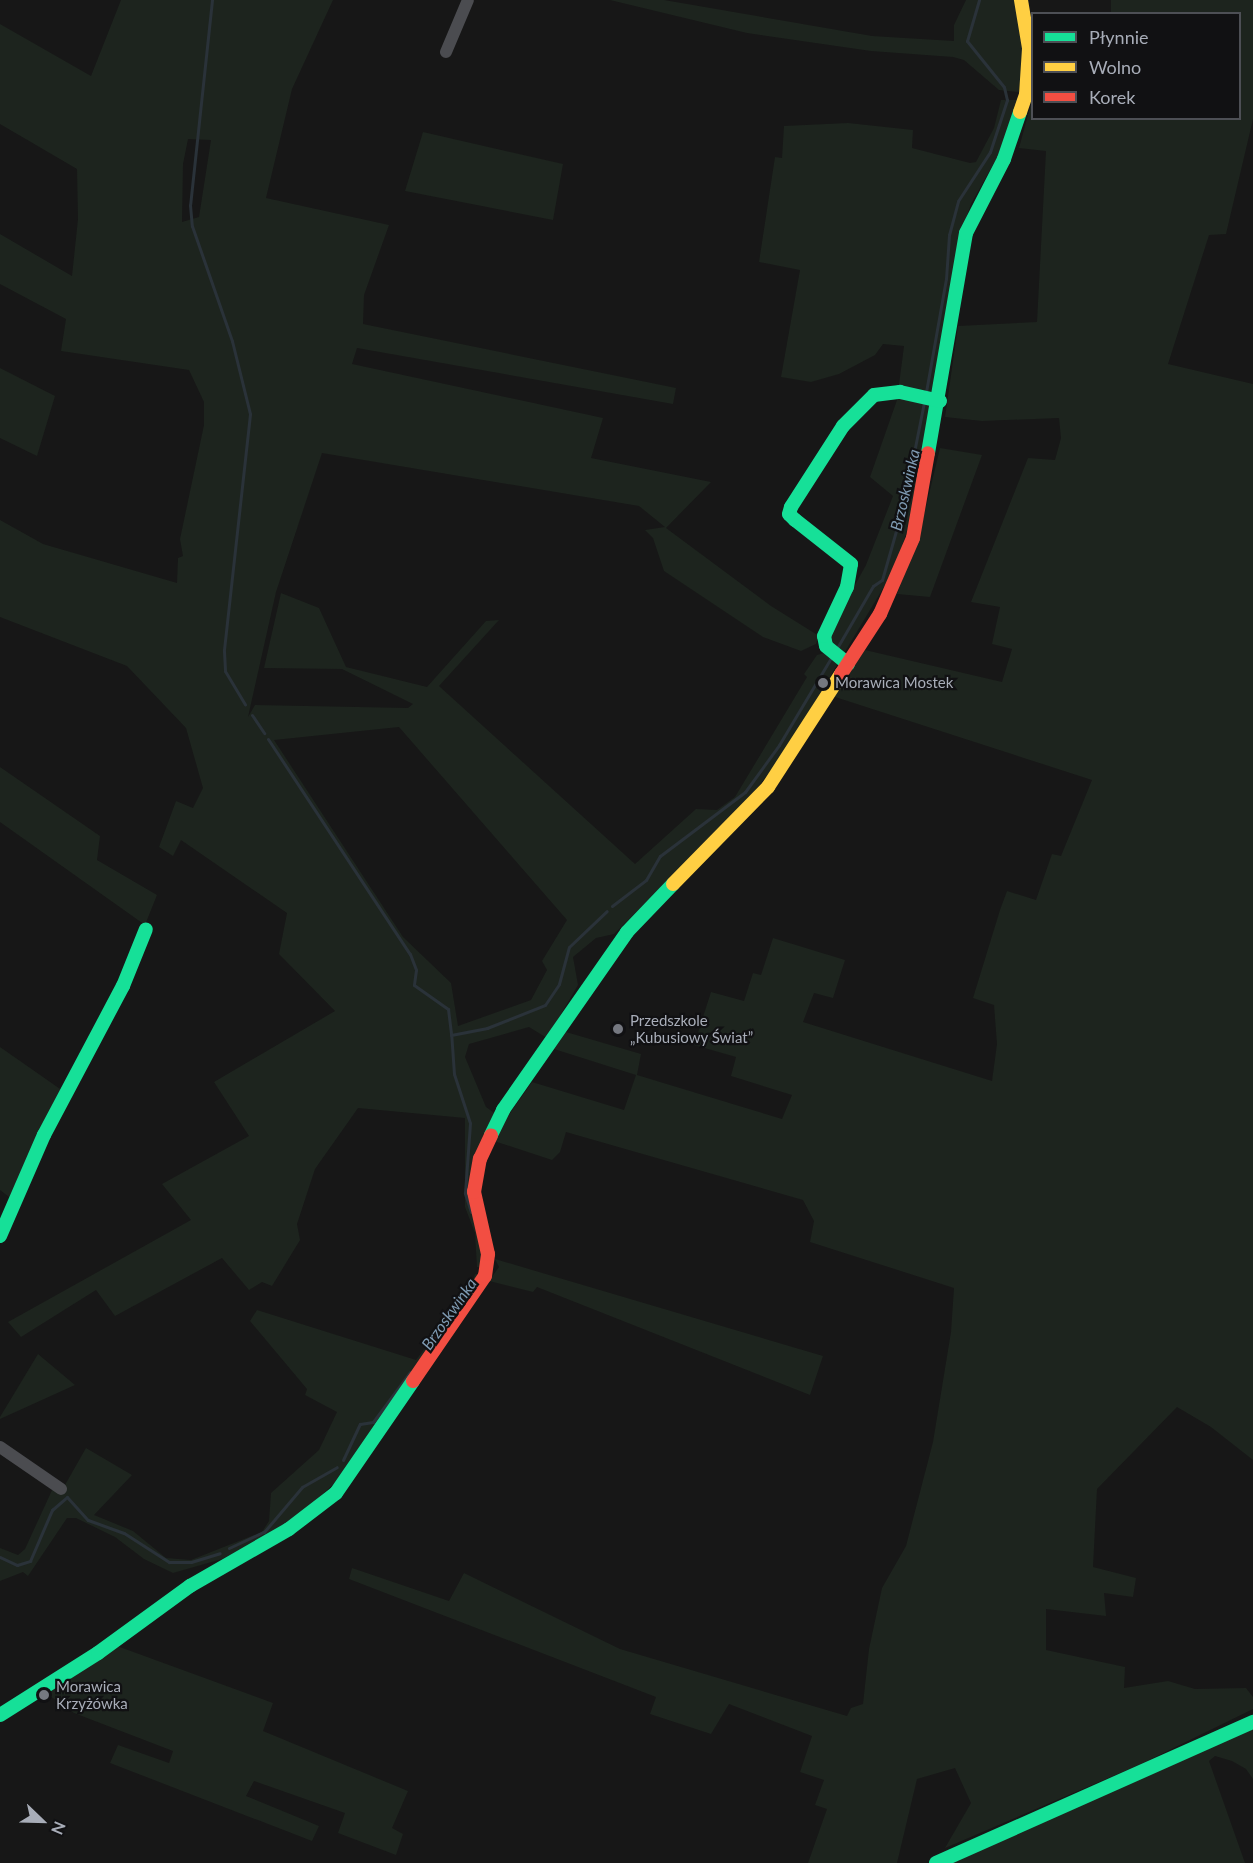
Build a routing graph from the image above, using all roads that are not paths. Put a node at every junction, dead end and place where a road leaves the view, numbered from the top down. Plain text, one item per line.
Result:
1 (468, 0) edge
2 (1021, 0) edge
3 (446, 52) dead end
4 (929, 398) junction
5 (838, 656) junction
6 (146, 929) dead end
7 (0, 1236) edge
8 (0, 1447) edge
9 (61, 1489) dead end
10 (0, 1715) edge
11 (1253, 1722) edge
12 (936, 1863) edge

1 - 3 street
2 - 4 street
4 - 5 street
4 - 5 street
5 - 10 street
6 - 7 street
8 - 9 street
11 - 12 street

